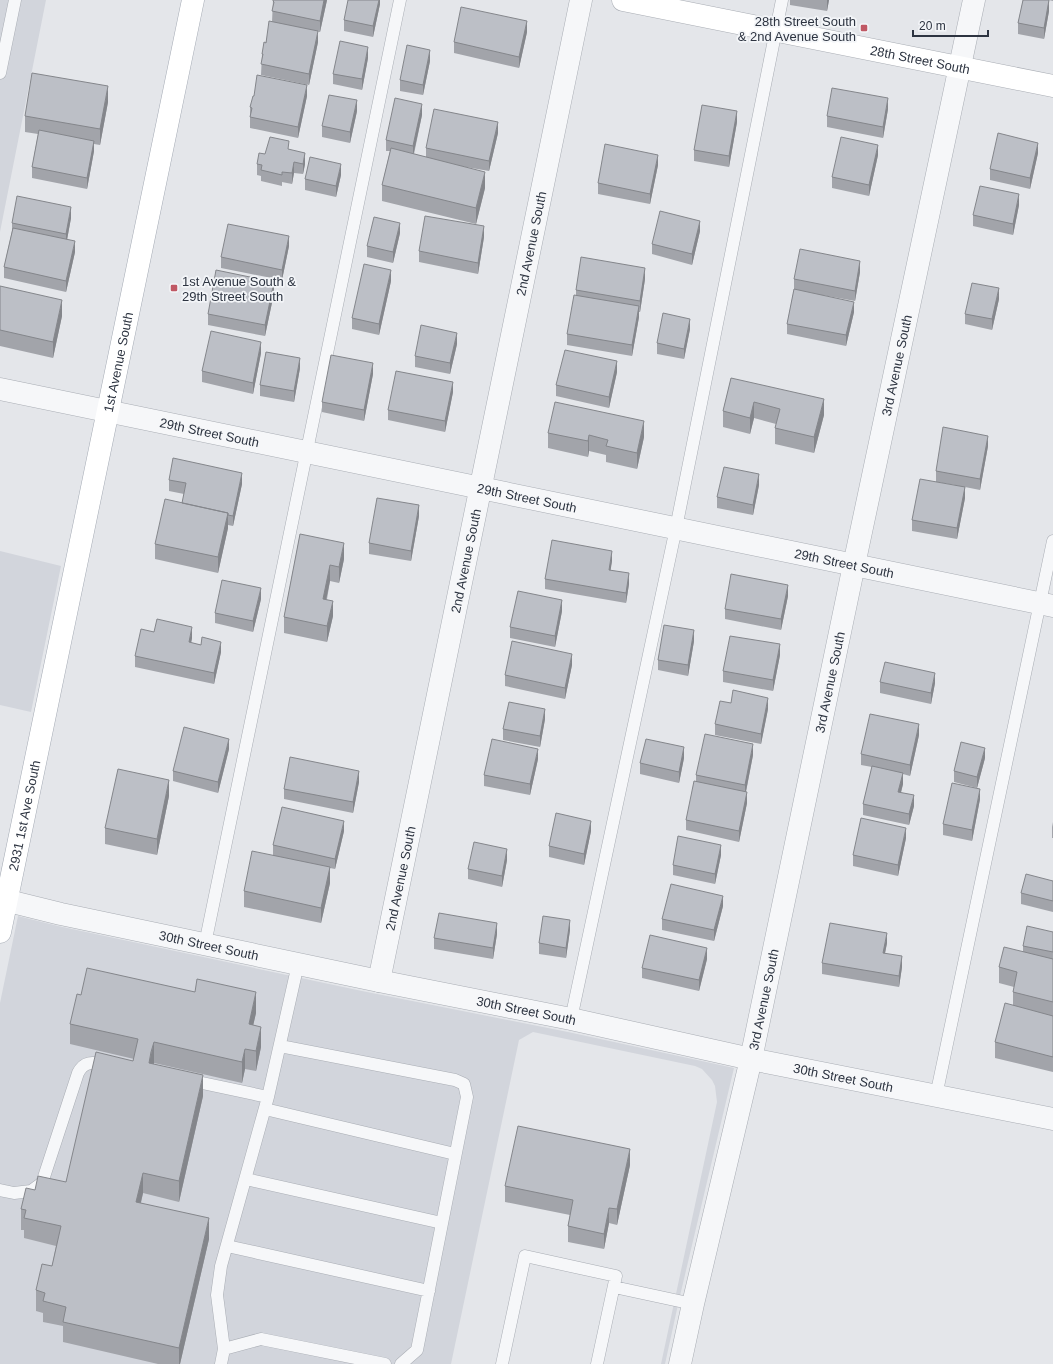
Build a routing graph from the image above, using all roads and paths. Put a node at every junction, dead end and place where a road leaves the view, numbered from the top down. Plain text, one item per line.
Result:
1 (15, 0) edge
2 (193, 0) edge
3 (400, 0) edge
4 (581, 0) edge
5 (623, 0) edge
6 (782, 0) edge
7 (974, 0) edge
8 (776, 31) junction
9 (961, 68) junction
10 (0, 73) edge
11 (1053, 86) edge
12 (0, 389) edge
13 (108, 410) junction
14 (307, 452) junction
15 (480, 487) junction
16 (676, 528) junction
17 (1053, 542) edge
18 (854, 565) junction
19 (1046, 605) edge
20 (43, 723) joint
21 (3, 900) edge
22 (0, 932) edge
23 (205, 944) junction
24 (298, 964) junction
25 (379, 981) junction
26 (571, 1019) junction
27 (280, 1046) junction
28 (751, 1059) junction
29 (122, 1067) edge
30 (175, 1077) edge
31 (936, 1096) junction
32 (267, 1103) junction
33 (1053, 1119) edge
34 (456, 1154) junction
35 (246, 1179) junction
36 (0, 1190) edge
37 (442, 1223) junction
38 (227, 1246) junction
39 (614, 1287) junction
40 (429, 1292) junction
41 (693, 1304) junction
42 (224, 1349) junction
43 (221, 1364) edge
44 (385, 1364) edge
45 (401, 1364) edge
46 (502, 1364) edge
47 (597, 1364) edge
48 (680, 1364) edge

1 - 10 lane
2 - 13 main road, 1st Avenue South
3 - 14 lane
4 - 15 street, 2nd Avenue South
5 - 8 main road, 28th Street South
6 - 8 lane
7 - 9 street, 3rd Avenue South
8 - 9 main road, 28th Street South
8 - 16 lane
9 - 11 main road, 28th Street South
9 - 18 street, 3rd Avenue South
12 - 13 street, 29th Street South
13 - 14 street, 29th Street South
13 - 20 main road, 1st Avenue South
14 - 15 street, 29th Street South
14 - 23 lane
15 - 16 street, 29th Street South
15 - 25 street, 2nd Avenue South
16 - 18 street, 29th Street South
16 - 26 lane
17 - 19 lane
18 - 19 street, 29th Street South
18 - 28 street, 3rd Avenue South
19 - 31 lane
20 - 21 main road, 2931 1st Ave South
21 - 22 main road, 2931 1st Ave South
21 - 23 street, 30th Street South
23 - 24 street, 30th Street South
24 - 25 street, 30th Street South
24 - 27 lane
25 - 26 street, 30th Street South
26 - 28 street, 30th Street South
27 - 32 lane
27 - 34 lane
28 - 31 street, 30th Street South
28 - 41 street, 3rd Avenue South
29 - 36 lane
30 - 32 lane
31 - 33 street, 30th Street South
32 - 34 lane
32 - 35 lane
34 - 37 lane
35 - 37 lane
35 - 38 lane
37 - 40 lane
38 - 40 lane
38 - 42 lane
39 - 41 lane
39 - 46 lane
39 - 47 lane
40 - 45 lane
41 - 48 street, 3rd Avenue South
42 - 43 lane
42 - 44 lane

